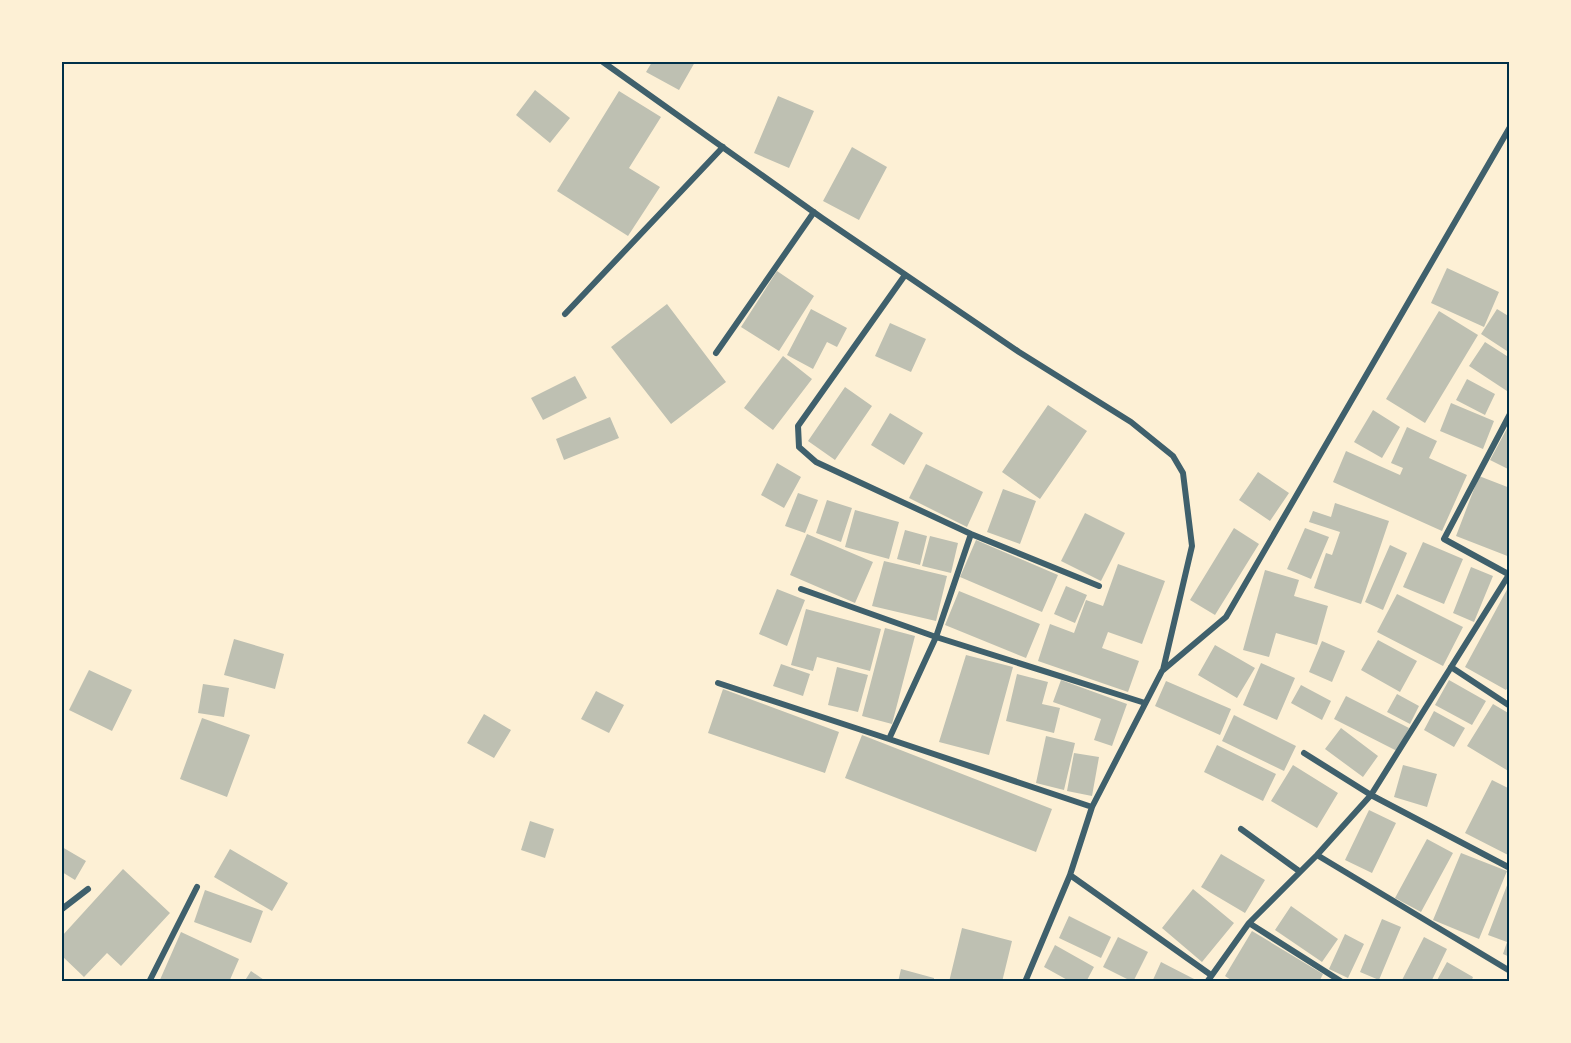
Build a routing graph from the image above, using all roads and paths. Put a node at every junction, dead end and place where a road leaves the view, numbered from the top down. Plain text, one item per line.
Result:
1 (603, 62) edge
2 (1509, 127) edge
3 (723, 147) junction
4 (814, 212) junction
5 (905, 275) junction
6 (565, 314) dead end
7 (716, 352) dead end
8 (1509, 414) edge
9 (971, 534) junction
10 (1509, 574) edge
11 (1099, 586) dead end
12 (801, 589) dead end
13 (936, 638) junction
14 (1450, 667) junction
15 (1162, 671) junction
16 (718, 683) dead end
17 (1145, 703) junction
18 (1509, 706) edge
19 (889, 739) junction
20 (1304, 753) dead end
21 (1371, 795) junction
22 (1092, 807) junction
23 (1241, 829) dead end
24 (1317, 855) junction
25 (1509, 868) edge
26 (1299, 871) junction
27 (1070, 875) junction
28 (197, 887) dead end
29 (88, 890) dead end
30 (62, 909) edge
31 (1249, 923) junction
32 (1509, 971) edge
33 (1211, 975) junction
34 (149, 981) edge
35 (1024, 981) edge
36 (1207, 981) edge
37 (1342, 981) edge

1 - 3 street
2 - 15 street
3 - 4 street
3 - 6 street
4 - 5 street
4 - 7 street
5 - 9 street
5 - 15 street
8 - 10 street
9 - 11 street
9 - 13 street
10 - 14 street
12 - 13 street
13 - 17 street
13 - 19 street
14 - 18 street
14 - 21 street
15 - 17 street
16 - 19 street
17 - 22 street
19 - 22 street
20 - 21 street
21 - 24 street
21 - 25 street
22 - 27 street
23 - 26 street
24 - 26 street
24 - 32 street
26 - 31 street
27 - 33 street
27 - 35 street
28 - 34 street
29 - 30 street
31 - 33 street
31 - 37 street
33 - 36 street

